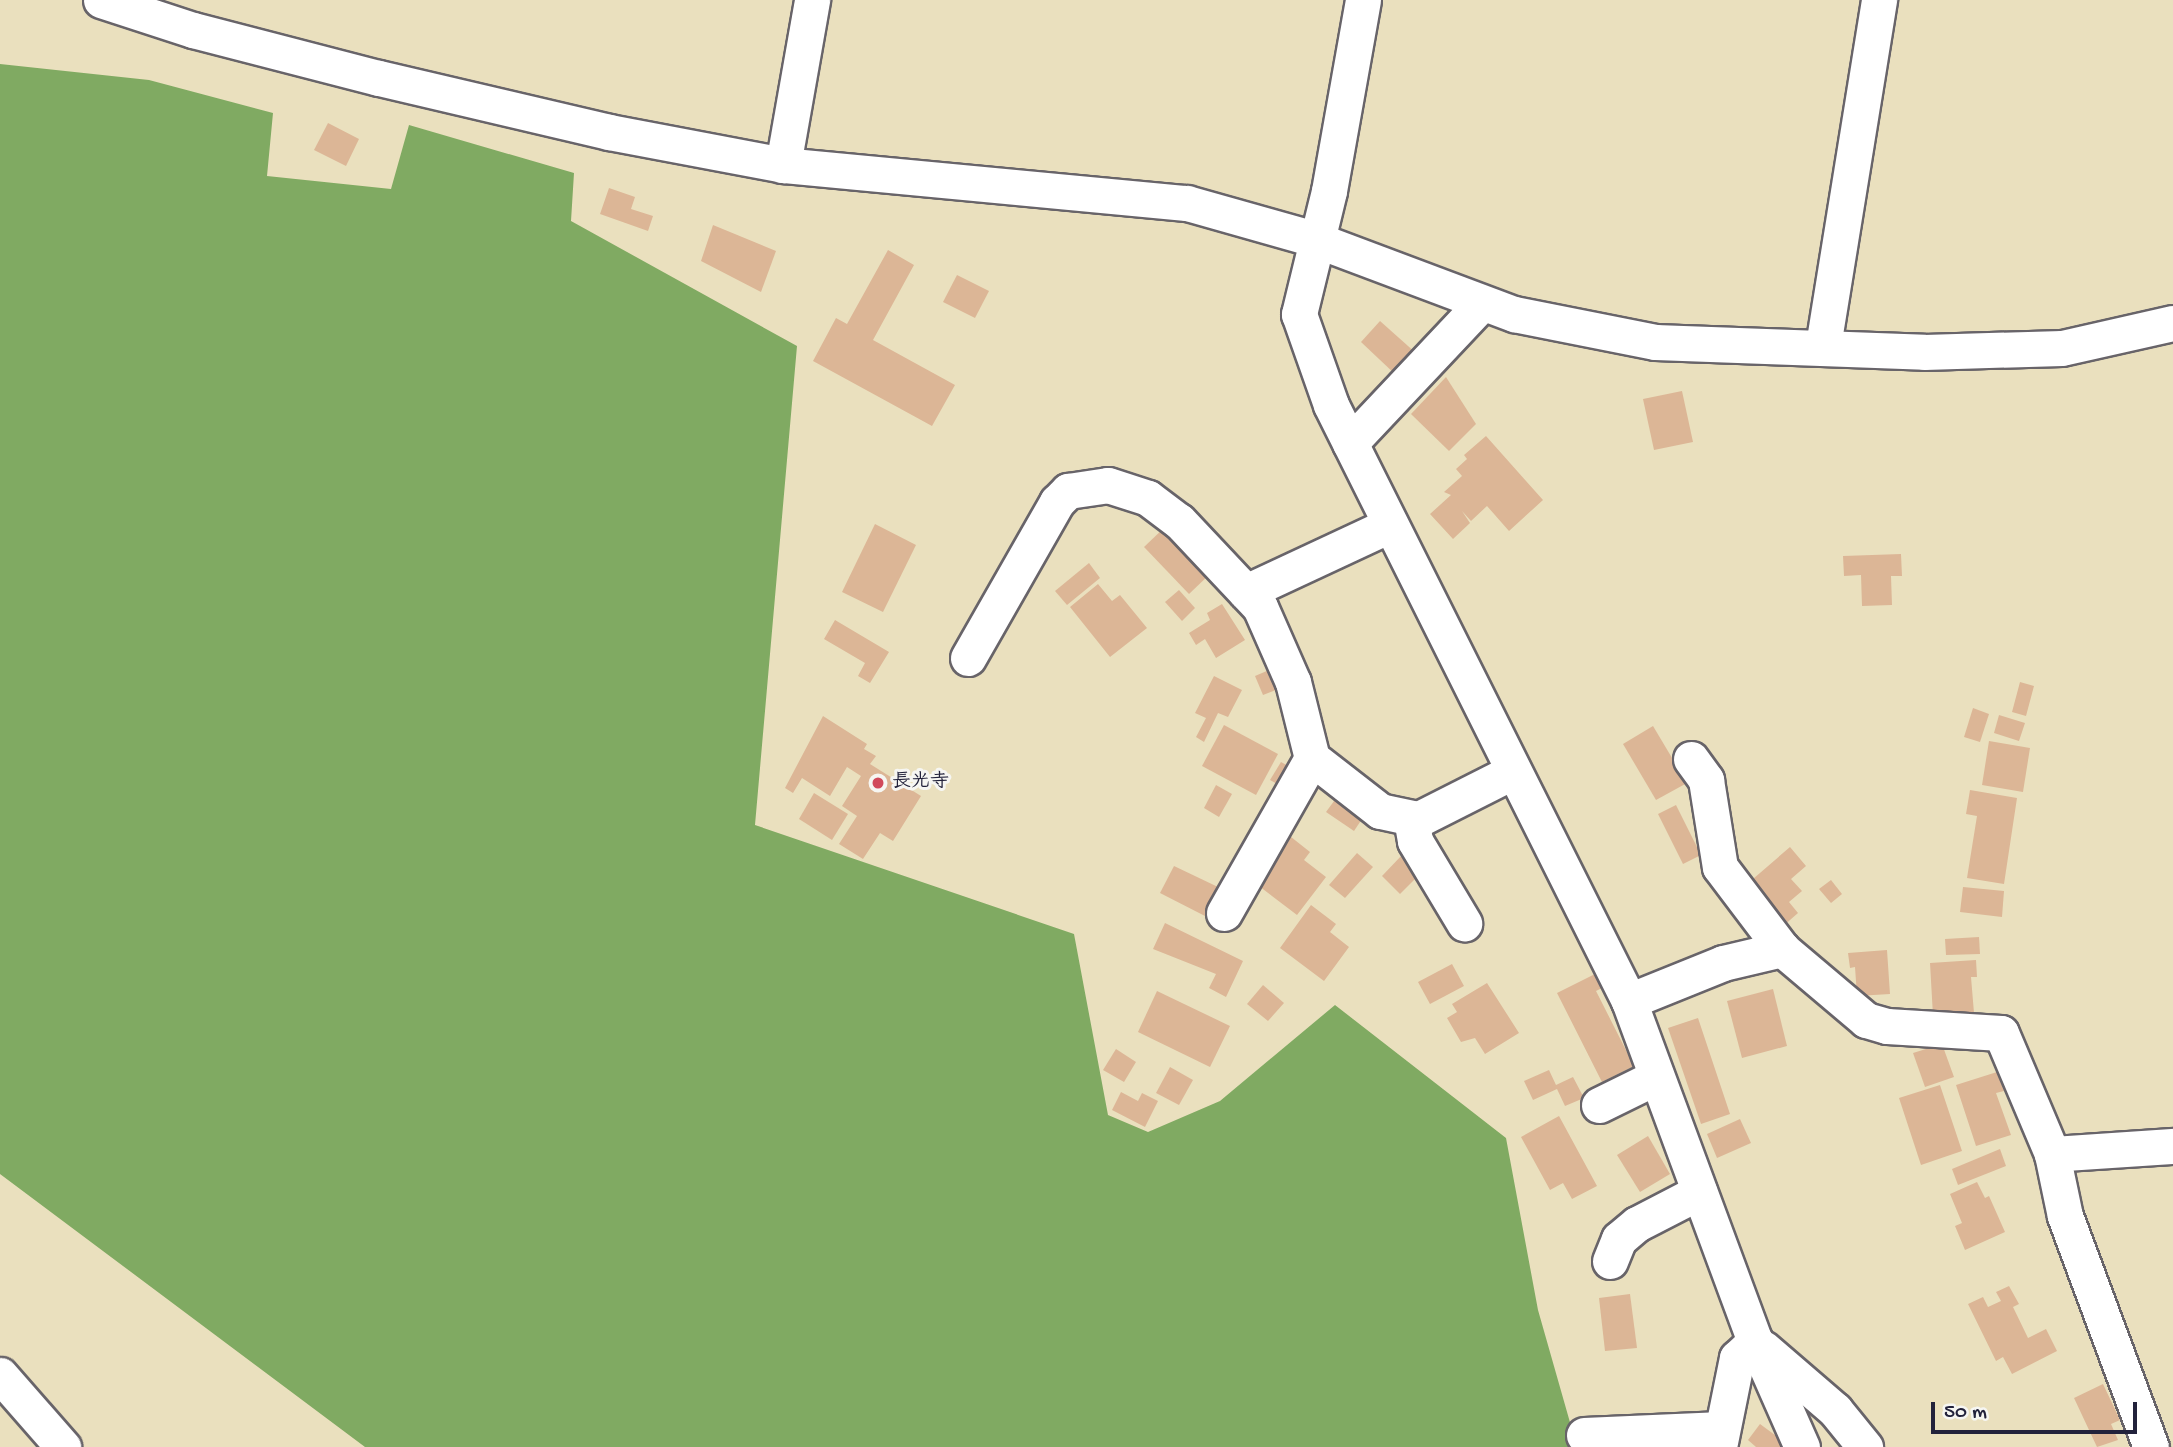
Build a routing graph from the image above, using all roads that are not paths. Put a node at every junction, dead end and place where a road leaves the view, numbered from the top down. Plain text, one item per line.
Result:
1 (100, 0) edge
2 (812, 0) edge
3 (1363, 0) edge
4 (1879, 0) edge
5 (197, 15) edge
6 (783, 165) junction
7 (1314, 239) junction
8 (1482, 303) junction
9 (2173, 323) edge
10 (1823, 346) junction
11 (1350, 443) junction
12 (1390, 525) junction
13 (1246, 592) junction
14 (968, 658) dead end
15 (1312, 758) junction
16 (1691, 760) dead end
17 (1512, 772) junction
18 (1411, 818) junction
19 (1224, 913) dead end
20 (1464, 923) dead end
21 (1782, 950) junction
22 (1629, 1001) junction
23 (1656, 1077) junction
24 (1599, 1105) dead end
25 (2173, 1146) edge
26 (2052, 1154) junction
27 (1699, 1192) junction
28 (1610, 1261) dead end
29 (1755, 1341) junction
30 (0, 1375) edge
31 (1584, 1434) dead end
32 (1721, 1438) edge
33 (63, 1447) edge
34 (1802, 1447) edge
35 (1865, 1447) edge
36 (2151, 1447) edge

1 - 5 street
2 - 6 street
3 - 7 street
4 - 10 street
5 - 6 street
6 - 7 street
7 - 8 street
7 - 11 street
8 - 10 street
8 - 11 street
9 - 10 street
11 - 12 street
12 - 13 street
12 - 17 street
13 - 14 street
13 - 15 street
15 - 18 street
15 - 19 street
16 - 21 street
17 - 18 street
17 - 22 street
18 - 20 street
21 - 22 street
21 - 26 street
22 - 23 street
23 - 24 street
23 - 27 street
25 - 26 street
26 - 36 street
27 - 28 street
27 - 29 street
29 - 32 street
29 - 34 street
29 - 35 street
30 - 33 street
31 - 32 street

